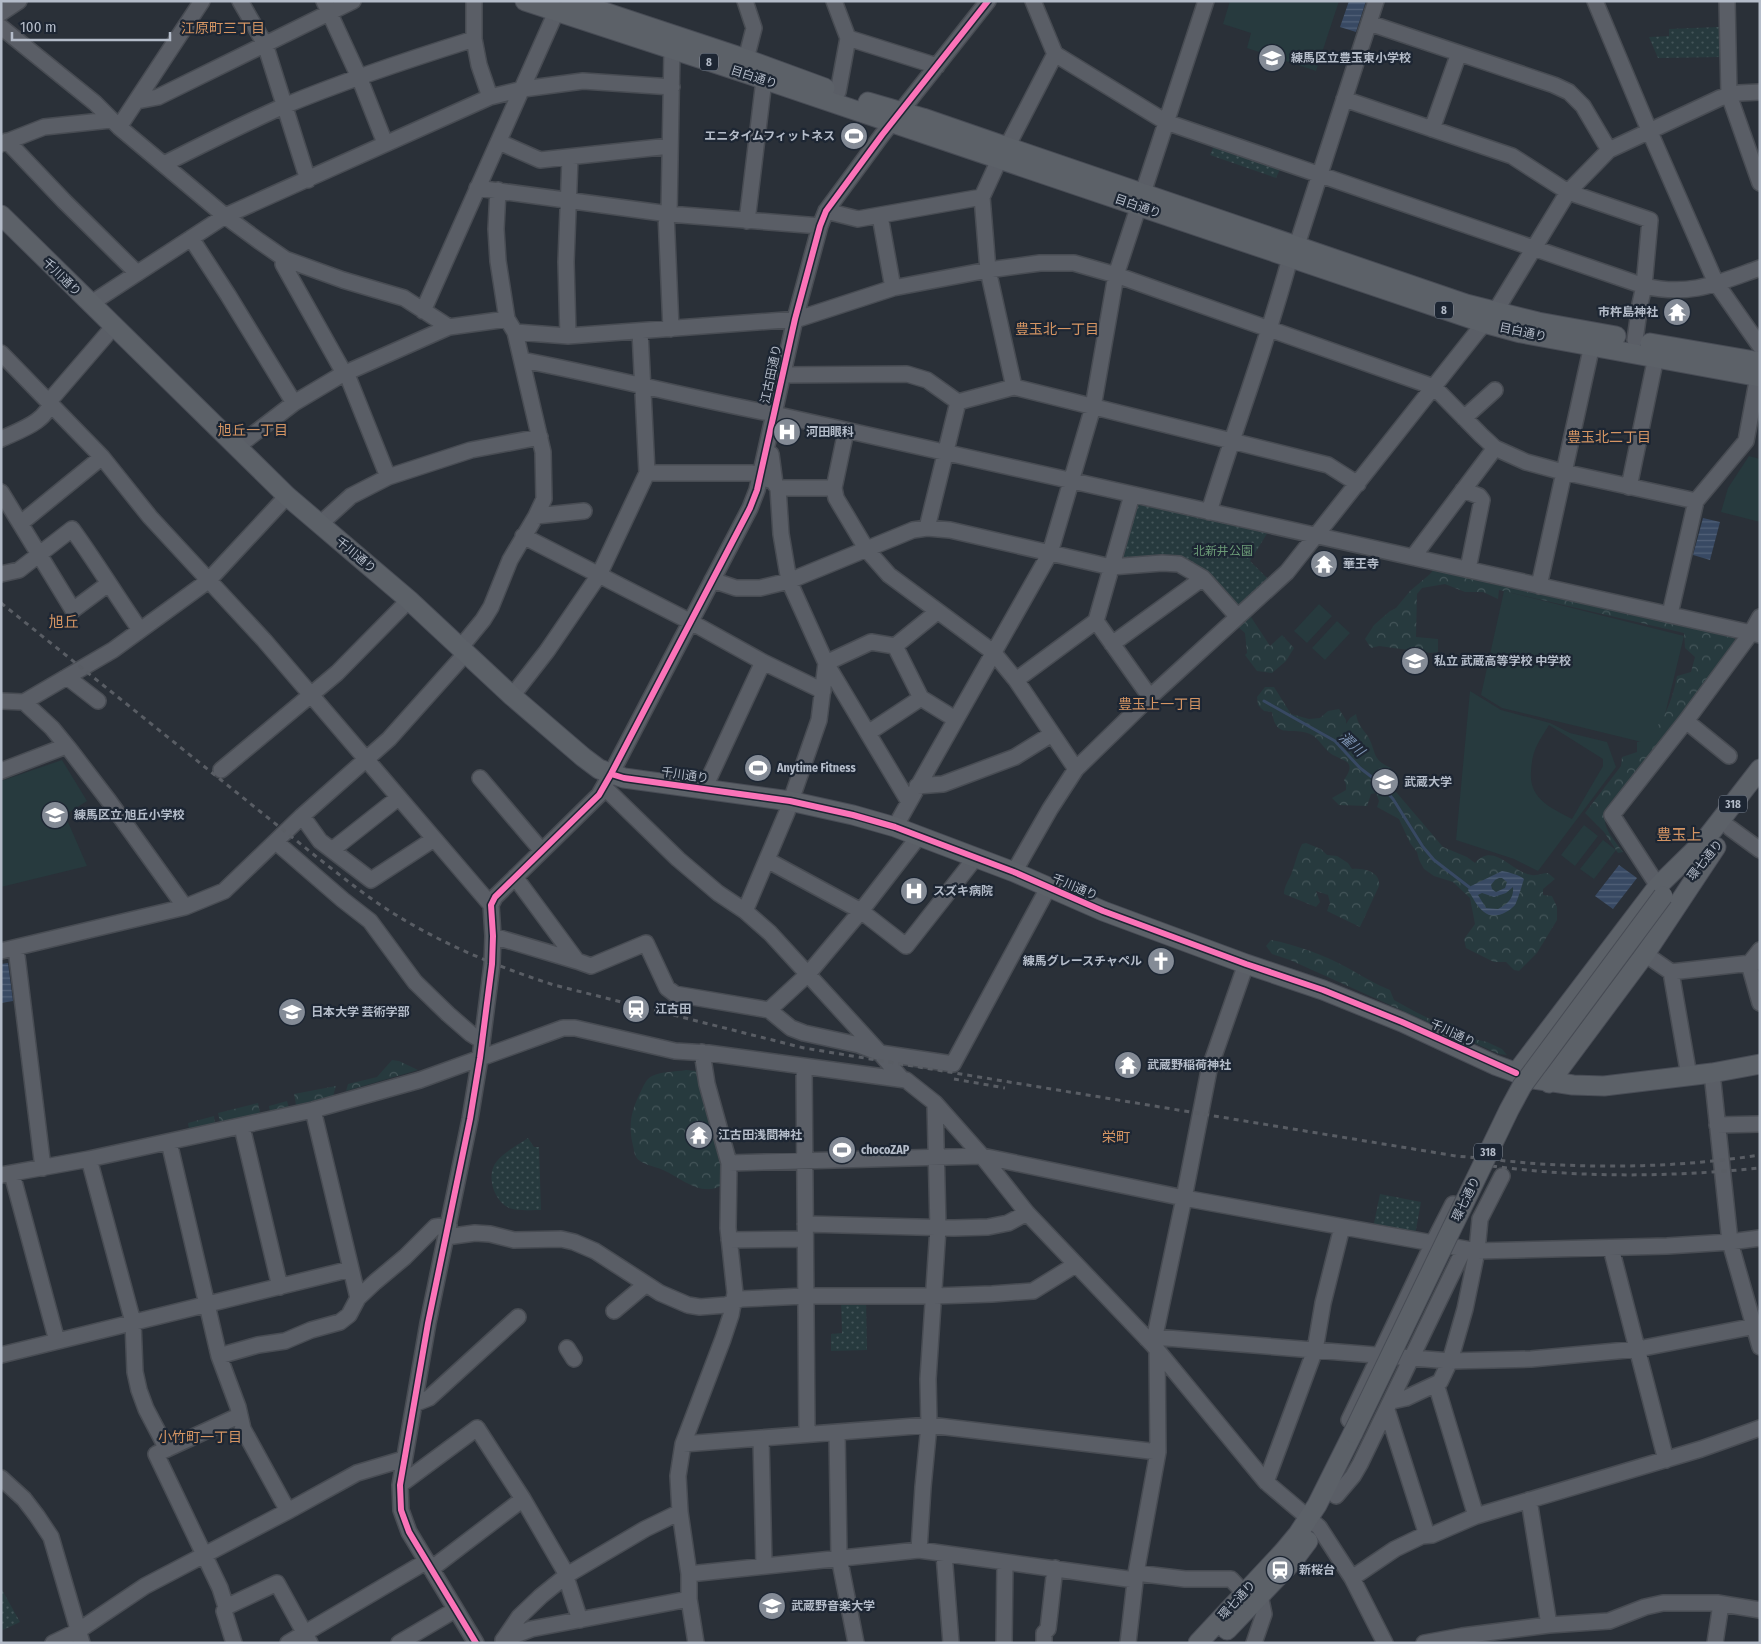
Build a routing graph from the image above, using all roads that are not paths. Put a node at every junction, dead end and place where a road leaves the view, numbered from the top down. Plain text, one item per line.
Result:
1 (19, 1) edge
2 (202, 1) edge
3 (240, 1) edge
4 (353, 1) edge
5 (474, 1) edge
6 (525, 1) edge
7 (745, 1) edge
8 (834, 1) edge
9 (988, 1) edge
10 (1033, 1) edge
11 (1206, 1) edge
12 (1376, 1) edge
13 (1595, 1) edge
14 (1727, 1) edge
15 (563, 5) edge
16 (327, 7) edge
17 (1, 13) edge
18 (1369, 23) junction
19 (1, 27) edge
20 (848, 38) junction
21 (474, 39) junction
22 (265, 44) junction
23 (672, 50) junction
24 (1459, 53) junction
25 (1055, 54) junction
26 (746, 59) junction
27 (937, 66) junction
28 (359, 77) junction
29 (764, 80) junction
30 (672, 87) junction
31 (523, 89) junction
32 (838, 92) junction
33 (1760, 92) edge
34 (1729, 95) junction
35 (490, 97) junction
36 (1344, 99) junction
37 (137, 101) junction
38 (284, 106) junction
39 (897, 118) junction
40 (1166, 122) junction
41 (115, 123) junction
42 (1432, 129) junction
43 (1649, 130) junction
44 (499, 142) junction
45 (4, 143) edge
46 (385, 143) junction
47 (670, 146) junction
48 (1609, 150) junction
49 (1003, 153) junction
50 (570, 158) junction
51 (164, 164) junction
52 (1320, 174) junction
53 (308, 180) junction
54 (1760, 183) edge
55 (477, 188) junction
56 (498, 190) junction
57 (1568, 192) junction
58 (982, 197) junction
59 (569, 200) junction
60 (1140, 200) junction
61 (826, 211) junction
62 (668, 214) junction
63 (1, 216) edge
64 (225, 216) junction
65 (880, 216) junction
66 (747, 221) junction
67 (820, 226) junction
68 (191, 238) junction
69 (1534, 247) junction
70 (1293, 252) junction
71 (285, 259) junction
72 (1760, 268) edge
73 (988, 270) junction
74 (137, 273) junction
75 (1116, 274) junction
76 (1716, 284) junction
77 (1644, 286) junction
78 (893, 288) junction
79 (90, 304) junction
80 (423, 311) junction
81 (1490, 317) junction
82 (795, 319) junction
83 (511, 325) junction
84 (114, 326) junction
85 (449, 327) junction
86 (671, 329) junction
87 (1270, 329) junction
88 (640, 331) junction
89 (568, 336) junction
90 (1636, 340) junction
91 (1592, 345) junction
92 (1760, 346) edge
93 (1, 353) edge
94 (1656, 356) junction
95 (522, 360) junction
96 (1759, 372) edge
97 (345, 373) junction
98 (783, 375) junction
99 (642, 385) junction
100 (1014, 387) junction
101 (1434, 387) junction
102 (1496, 390) dead end
103 (958, 402) junction
104 (51, 403) junction
105 (294, 403) junction
106 (1094, 407) junction
107 (774, 414) junction
108 (1464, 418) junction
109 (846, 431) junction
110 (540, 437) junction
111 (1, 439) edge
112 (1231, 440) junction
113 (769, 442) junction
114 (238, 446) junction
115 (1495, 448) junction
116 (946, 453) junction
117 (102, 457) junction
118 (1563, 472) junction
119 (647, 473) junction
120 (762, 475) junction
121 (388, 477) junction
122 (1070, 481) junction
123 (1358, 484) junction
124 (776, 486) junction
125 (1629, 487) junction
126 (834, 488) junction
127 (1464, 490) junction
128 (1, 492) edge
129 (1132, 494) junction
130 (287, 496) junction
131 (1696, 501) junction
132 (584, 511) dead end
133 (1209, 512) junction
134 (536, 516) junction
135 (21, 523) junction
136 (320, 524) junction
137 (927, 528) junction
138 (523, 536) junction
139 (1316, 536) junction
140 (867, 550) junction
141 (1050, 553) junction
142 (40, 555) junction
143 (1412, 557) junction
144 (1111, 567) junction
145 (1468, 569) junction
146 (1, 574) edge
147 (599, 575) junction
148 (1203, 578) junction
149 (712, 580) junction
150 (208, 581) junction
151 (789, 581) junction
152 (108, 584) junction
153 (1539, 586) junction
154 (410, 600) junction
155 (937, 612) junction
156 (1670, 614) junction
157 (1237, 616) junction
158 (1760, 617) edge
159 (1096, 621) junction
160 (691, 622) junction
161 (140, 630) junction
162 (1755, 634) edge
163 (1112, 644) junction
164 (895, 646) junction
165 (463, 651) junction
166 (993, 652) junction
167 (763, 662) junction
168 (826, 663) junction
169 (67, 677) junction
170 (1016, 680) junction
171 (823, 691) junction
172 (311, 695) junction
173 (512, 696) junction
174 (1150, 697) junction
175 (921, 698) junction
176 (98, 701) dead end
177 (1, 702) edge
178 (24, 702) junction
179 (955, 719) junction
180 (1686, 721) junction
181 (868, 733) junction
182 (1052, 734) junction
183 (66, 746) junction
184 (1729, 756) dead end
185 (366, 761) junction
186 (1076, 769) junction
187 (1760, 769) edge
188 (220, 770) dead end
189 (1, 771) edge
190 (480, 778) dead end
191 (607, 780) junction
192 (918, 786) junction
193 (704, 789) junction
194 (1760, 789) edge
195 (398, 798) junction
196 (790, 801) junction
197 (909, 802) junction
198 (302, 816) junction
199 (895, 827) junction
200 (1730, 828) junction
201 (919, 836) junction
202 (434, 839) junction
203 (276, 842) junction
204 (1711, 843) junction
205 (332, 850) junction
206 (1760, 850) edge
207 (542, 851) junction
208 (976, 857) junction
209 (767, 860) junction
210 (1014, 872) junction
211 (515, 877) junction
212 (1048, 888) junction
213 (1664, 895) junction
214 (491, 905) junction
215 (185, 906) junction
216 (745, 911) junction
217 (862, 911) junction
218 (493, 936) junction
219 (16, 948) junction
220 (1760, 950) edge
221 (1, 951) edge
222 (1645, 954) junction
223 (577, 961) junction
224 (1754, 963) edge
225 (1246, 964) junction
226 (1671, 972) junction
227 (808, 974) junction
228 (1760, 1003) edge
229 (769, 1010) junction
230 (482, 1042) junction
231 (702, 1052) junction
232 (880, 1053) junction
233 (480, 1058) junction
234 (1760, 1064) edge
235 (804, 1066) junction
236 (1516, 1073) junction
237 (1712, 1073) junction
238 (1689, 1076) junction
239 (902, 1079) junction
240 (1549, 1083) junction
241 (936, 1103) junction
242 (313, 1110) junction
243 (1717, 1124) junction
244 (1760, 1124) edge
245 (242, 1127) junction
246 (169, 1142) junction
247 (982, 1156) junction
248 (938, 1158) junction
249 (89, 1159) junction
250 (805, 1162) junction
251 (729, 1163) junction
252 (44, 1168) junction
253 (7, 1174) edge
254 (1502, 1176) dead end
255 (1184, 1198) junction
256 (1453, 1204) dead end
257 (1027, 1213) junction
258 (1342, 1226) junction
259 (938, 1228) junction
260 (448, 1231) junction
261 (805, 1232) junction
262 (1760, 1238) edge
263 (729, 1240) junction
264 (1730, 1242) junction
265 (1433, 1243) junction
266 (1611, 1248) junction
267 (1470, 1250) junction
268 (1075, 1265) junction
269 (351, 1269) junction
270 (646, 1285) junction
271 (280, 1286) junction
272 (806, 1296) junction
273 (934, 1296) junction
274 (358, 1298) junction
275 (734, 1302) junction
276 (207, 1304) junction
277 (614, 1311) dead end
278 (518, 1317) dead end
279 (133, 1322) junction
280 (1757, 1326) edge
281 (57, 1341) junction
282 (1153, 1343) junction
283 (1760, 1347) edge
284 (1638, 1349) junction
285 (1315, 1350) junction
286 (1, 1355) edge
287 (219, 1356) junction
288 (1379, 1356) junction
289 (1412, 1357) junction
290 (1450, 1361) junction
291 (1436, 1384) junction
292 (414, 1404) junction
293 (1389, 1405) junction
294 (241, 1420) junction
295 (930, 1425) junction
296 (1760, 1428) edge
297 (837, 1433) junction
298 (807, 1434) junction
299 (761, 1438) junction
300 (683, 1444) junction
301 (167, 1449) junction
302 (1158, 1452) junction
303 (404, 1459) junction
304 (1666, 1460) junction
305 (1, 1478) edge
306 (1266, 1482) junction
307 (400, 1485) junction
308 (1330, 1494) junction
309 (523, 1499) junction
310 (1529, 1500) junction
311 (288, 1511) junction
312 (680, 1512) junction
313 (1476, 1516) junction
314 (1314, 1523) junction
315 (1427, 1535) junction
316 (919, 1550) junction
317 (205, 1554) junction
318 (944, 1554) junction
319 (839, 1558) junction
320 (1005, 1562) junction
321 (429, 1565) junction
322 (764, 1566) junction
323 (1055, 1568) junction
324 (689, 1574) junction
325 (567, 1576) junction
326 (1135, 1577) junction
327 (1352, 1578) junction
328 (1252, 1594) junction
329 (689, 1599) junction
330 (1721, 1604) junction
331 (226, 1607) junction
332 (455, 1610) junction
333 (1760, 1610) edge
334 (580, 1620) junction
335 (1549, 1625) junction
336 (80, 1637) edge
337 (307, 1638) edge
338 (500, 1641) edge
339 (53, 1643) edge
340 (234, 1643) edge
341 (288, 1643) edge
342 (399, 1643) edge
343 (476, 1643) edge
344 (696, 1643) edge
345 (856, 1643) edge
346 (951, 1643) edge
347 (1004, 1643) edge
348 (1044, 1643) edge
349 (1128, 1643) edge
350 (1198, 1643) edge
351 (1215, 1643) edge
352 (1254, 1643) edge
353 (1385, 1643) edge
354 (1424, 1643) edge
355 (1715, 1643) edge

1 - 17 street
2 - 37 street
3 - 22 street
4 - 16 street
5 - 21 street
6 - 15 main road, 目白通り / 8
7 - 26 street
8 - 20 street
9 - 27 street, 江古田通り
10 - 25 street
11 - 40 street
12 - 18 street
13 - 43 street
14 - 34 street
15 - 23 main road, 目白通り / 8
15 - 26 main road, 目白通り / 8
15 - 31 street
16 - 22 street
16 - 28 street
18 - 24 street
18 - 36 street
19 - 41 street
20 - 27 street
20 - 32 street
21 - 28 street
21 - 35 street
22 - 37 street
22 - 38 street
23 - 29 main road, 目白通り / 8
23 - 30 street
24 - 42 street
24 - 48 street
25 - 40 street
25 - 49 street
26 - 32 main road, 目白通り / 8
27 - 39 street, 江古田通り
28 - 38 street
28 - 46 street
29 - 39 main road, 目白通り / 8
29 - 66 street
30 - 31 street
30 - 47 street
31 - 35 street
31 - 44 street
32 - 39 main road, 目白通り / 8
33 - 34 street
34 - 43 street
34 - 54 street
35 - 46 street
36 - 42 street
36 - 52 street
37 - 41 street
38 - 51 street
38 - 53 street
39 - 49 main road, 目白通り / 8
39 - 61 street, 江古田通り
40 - 52 street
40 - 60 street
41 - 45 street
41 - 51 street
42 - 57 street
43 - 48 street
43 - 76 street
44 - 50 street
44 - 55 street
45 - 74 street
46 - 53 street
47 - 50 street
47 - 62 street
48 - 57 street
49 - 58 street
49 - 60 main road, 目白通り / 8
50 - 59 street
51 - 64 street
52 - 69 street
52 - 70 street
53 - 64 street
55 - 56 street
55 - 80 street
56 - 59 street
56 - 83 street
57 - 69 street
57 - 77 street
58 - 65 street
58 - 73 street
59 - 62 street
59 - 89 street
60 - 70 main road, 目白通り / 8
60 - 75 street
61 - 65 street
61 - 67 street, 江古田通り
62 - 66 street
62 - 86 street
63 - 79 main road, 千川通り
64 - 68 street
64 - 71 street
65 - 78 street
66 - 67 street
67 - 82 street, 江古田通り
68 - 74 street
68 - 105 street
69 - 77 street
69 - 81 street
70 - 81 main road, 目白通り / 8
70 - 87 street
71 - 80 street
71 - 97 street
72 - 76 street
73 - 75 street
73 - 78 street
73 - 100 street
74 - 79 street
75 - 87 street
75 - 106 street
76 - 77 street
76 - 92 street
77 - 90 street
78 - 82 street
79 - 84 main road, 千川通り
80 - 85 street
81 - 90 main road, 目白通り / 8
81 - 91 main road, 目白通り / 8
81 - 101 street
82 - 86 street
82 - 98 street, 江古田通り
83 - 85 street
83 - 89 street
83 - 95 street
84 - 104 street
84 - 114 main road, 千川通り
85 - 97 street
86 - 88 street
87 - 101 street
87 - 112 street
88 - 89 street
88 - 99 street
90 - 96 main road, 目白通り / 8
91 - 94 main road, 目白通り / 8
91 - 118 street
93 - 104 street
94 - 96 main road, 目白通り / 8
94 - 125 street
95 - 99 street
95 - 110 street
96 - 131 street
97 - 105 street
97 - 121 street
98 - 103 street
98 - 107 street, 江古田通り
99 - 107 street
99 - 119 street
100 - 103 street
100 - 106 street
101 - 108 street
101 - 123 street
102 - 108 street
103 - 116 street
104 - 111 street
104 - 117 street
105 - 114 street
106 - 112 street
106 - 122 street
107 - 109 street
107 - 113 street, 江古田通り
108 - 115 street
109 - 116 street
109 - 126 street
110 - 121 street
110 - 134 street
112 - 123 street
112 - 133 street
113 - 120 street, 江古田通り
113 - 124 street
114 - 130 main road, 千川通り
115 - 118 street
115 - 127 street
116 - 122 street
116 - 137 street
117 - 135 street
117 - 150 street
118 - 125 street
118 - 153 street
119 - 120 street
119 - 147 street
120 - 124 street
120 - 149 street, 江古田通り
121 - 136 street
122 - 129 street
122 - 141 street
123 - 139 street
124 - 126 street
124 - 151 street
125 - 131 street
126 - 140 street
127 - 143 street
127 - 145 street
128 - 135 street
129 - 133 street
129 - 144 street
130 - 136 main road, 千川通り
130 - 150 street
131 - 156 street
132 - 134 street
133 - 139 street
134 - 138 street
135 - 142 street
136 - 154 main road, 千川通り
137 - 140 street
137 - 141 street
138 - 147 street
138 - 165 street
139 - 143 street
139 - 157 street
140 - 151 street
140 - 155 street
141 - 144 street
141 - 166 street
142 - 146 street
142 - 152 street
142 - 152 street
143 - 145 street
144 - 148 street
144 - 159 street
145 - 153 street
147 - 160 street
147 - 173 street
148 - 157 street
148 - 163 street
149 - 151 street
149 - 160 street, 江古田通り
150 - 161 street
150 - 172 street
151 - 168 street
152 - 161 street
153 - 156 street
154 - 165 main road, 千川通り
154 - 172 street
155 - 164 street
155 - 166 street
156 - 162 street
157 - 174 street
158 - 162 street
159 - 163 street
159 - 170 street
160 - 167 street
160 - 191 street, 江古田通り
161 - 169 street
162 - 180 street
163 - 174 street
164 - 168 street
164 - 175 street
165 - 173 main road, 千川通り
165 - 185 street
166 - 170 street
166 - 179 street
167 - 171 street
167 - 193 street
168 - 171 street
168 - 181 street
169 - 176 street
169 - 178 street
170 - 182 street
171 - 196 street
172 - 185 street
172 - 188 street
173 - 191 main road, 千川通り
174 - 186 street
175 - 179 street
175 - 181 street
177 - 178 street
178 - 183 street
179 - 192 street
180 - 184 street
180 - 213 street
181 - 197 street
182 - 186 street
182 - 192 street
183 - 189 street
183 - 215 street
185 - 195 street
185 - 198 street
186 - 210 street
187 - 204 main road, 環七通り / 318
190 - 207 street
191 - 193 main road, 千川通り
191 - 207 street, 江古田通り
191 - 216 street
192 - 197 street
193 - 196 main road, 千川通り
194 - 200 main road, 環七通り / 318
195 - 202 street
195 - 205 street
196 - 199 main road, 千川通り
196 - 209 street
197 - 199 street
198 - 203 street
198 - 205 street
199 - 201 main road, 千川通り
200 - 204 main road, 環七通り / 318
200 - 206 street
201 - 208 main road, 千川通り
201 - 217 street
202 - 205 street
202 - 214 street
203 - 215 street
203 - 230 street
204 - 213 main road, 環七通り / 318
204 - 222 main road
207 - 211 street, 江古田通り
208 - 210 main road, 千川通り
208 - 217 street
209 - 216 street
209 - 217 street
210 - 212 main road, 千川通り
211 - 214 street, 江古田通り
211 - 223 street
212 - 225 main road, 千川通り
212 - 232 street
213 - 236 main road
213 - 308 main road, 環七通り / 318, bridge
214 - 218 street
215 - 219 street
216 - 227 street
217 - 227 street
218 - 223 street
218 - 230 street
219 - 221 street
219 - 252 street
220 - 224 street
222 - 226 street
222 - 240 main road
223 - 229 street
224 - 226 street
224 - 228 street
225 - 236 main road, 千川通り
225 - 255 street
226 - 238 street
227 - 229 street
227 - 232 street
229 - 232 street
230 - 233 street
231 - 233 street
231 - 235 street
231 - 251 street
232 - 239 street
233 - 242 street
233 - 260 street
234 - 237 main road, 千川通り
235 - 239 street
235 - 250 street
236 - 240 main road, 千川通り
237 - 238 main road, 千川通り
237 - 243 street
238 - 240 main road, 千川通り
239 - 241 street
241 - 247 street
241 - 248 street
242 - 245 street
242 - 269 street
243 - 244 street
243 - 264 street
245 - 246 street
245 - 271 street
246 - 249 street
246 - 276 street
247 - 248 street
247 - 255 street
247 - 257 street
248 - 250 street
248 - 259 street
249 - 252 street
249 - 279 street
250 - 251 street
250 - 261 street
251 - 263 street
252 - 253 street
253 - 281 street
254 - 267 street
255 - 258 street
255 - 282 street
256 - 265 street
257 - 259 street
257 - 268 street
258 - 265 street
258 - 285 street
259 - 261 street
259 - 273 street
260 - 270 street
260 - 274 street
260 - 292 street
261 - 263 street
261 - 272 street
262 - 264 street
263 - 275 street
264 - 266 street
264 - 280 street
265 - 267 street
265 - 288 street
266 - 267 street
266 - 284 street
267 - 289 street
267 - 290 street
268 - 273 street
268 - 282 street
269 - 271 street
269 - 274 street
270 - 275 street
270 - 277 street
271 - 276 street
272 - 273 street
272 - 275 street
272 - 298 street
273 - 295 street
274 - 287 street
275 - 300 street
276 - 279 street
276 - 287 street
278 - 292 street
279 - 281 street
279 - 301 street
280 - 283 street
280 - 284 street
281 - 286 street
282 - 285 street
282 - 302 street
282 - 306 street
284 - 290 street
284 - 304 street
285 - 288 street
285 - 306 street
287 - 294 street
288 - 289 street
288 - 308 street
289 - 290 street
289 - 293 street
290 - 291 street
291 - 293 street
291 - 313 street
292 - 303 street
293 - 308 street
293 - 315 street
294 - 301 street
294 - 311 street
295 - 297 street
295 - 302 street
295 - 316 street
296 - 304 street
297 - 298 street
297 - 319 street
298 - 299 street
299 - 300 street
299 - 322 street
300 - 312 street
301 - 317 street
302 - 326 street
303 - 307 street
303 - 311 street
304 - 310 street
305 - 336 street
306 - 314 street
307 - 309 street
307 - 321 street
308 - 314 main road, 環七通り / 318
309 - 321 street
309 - 325 street
310 - 313 street
310 - 335 street
311 - 317 street
312 - 324 street
312 - 325 street
313 - 315 street
314 - 327 street
314 - 328 main road, 環七通り / 318
315 - 327 street
316 - 318 street
316 - 319 street
317 - 331 street
317 - 336 street
318 - 320 street
318 - 346 street
319 - 322 street
319 - 345 street
320 - 323 street
320 - 347 street
321 - 332 street
321 - 337 street
322 - 324 street
323 - 326 street
323 - 348 street
324 - 329 street
325 - 334 street
325 - 338 street
326 - 328 street
326 - 349 street
327 - 353 street
328 - 350 main road, 環七通り / 318
328 - 351 main road, 環七通り / 318
328 - 352 street
329 - 334 street
329 - 344 street
330 - 333 street
330 - 335 street
330 - 355 street
331 - 337 street
331 - 340 street
332 - 342 street
332 - 343 street
334 - 338 street
335 - 354 street
336 - 339 street
337 - 341 street

